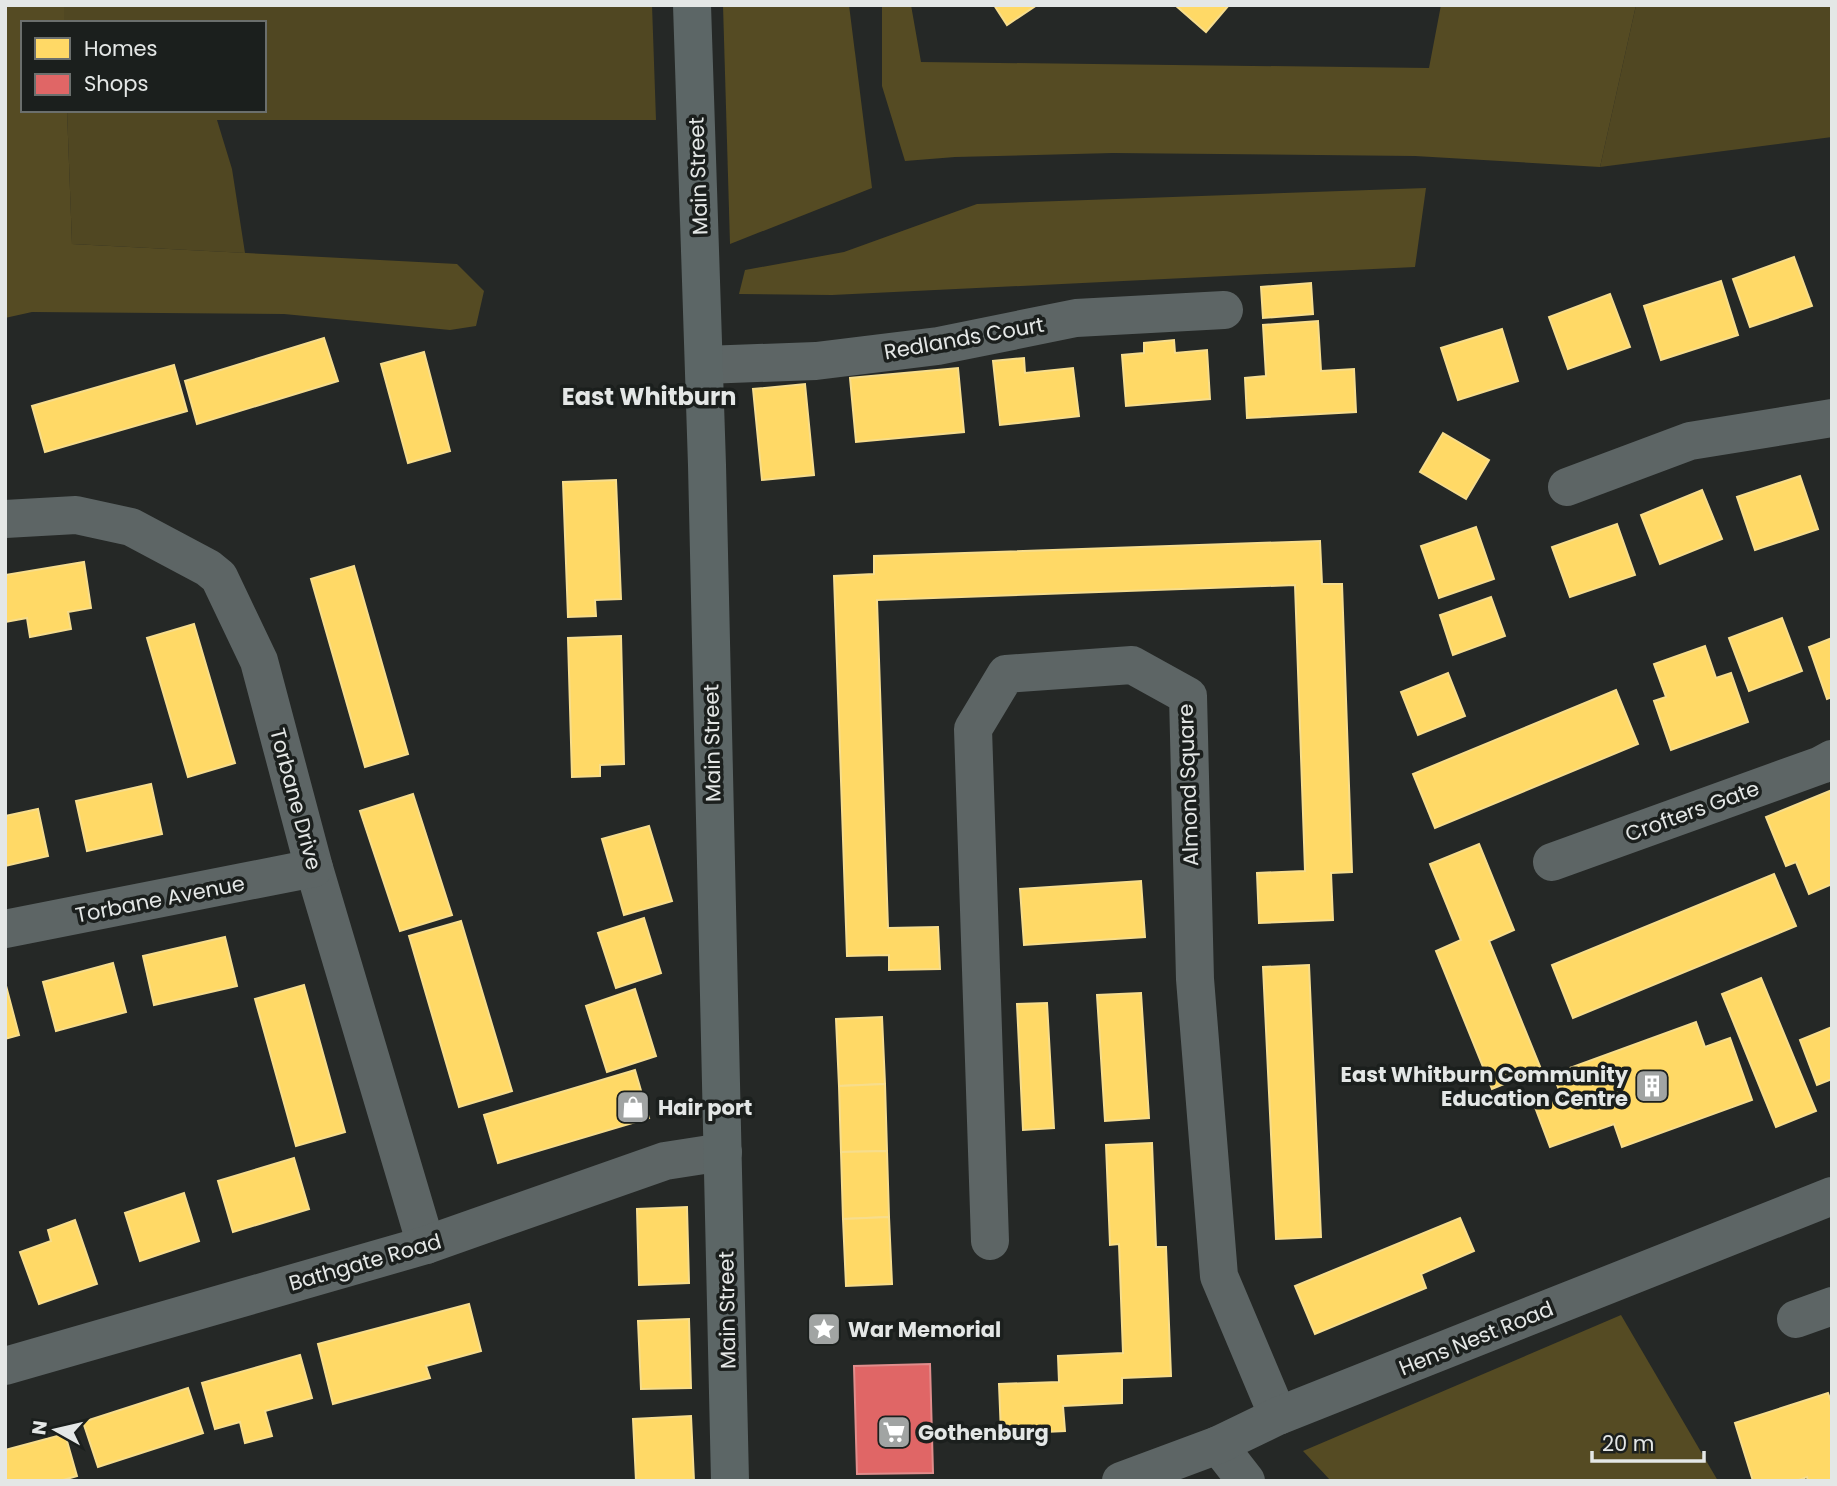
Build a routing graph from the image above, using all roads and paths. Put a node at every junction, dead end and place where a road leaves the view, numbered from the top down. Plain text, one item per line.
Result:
1 (692, 5) edge
2 (1224, 310) dead end
3 (704, 351) junction
4 (1832, 418) edge
5 (1567, 487) dead end
6 (5, 519) edge
7 (1832, 759) edge
8 (1552, 862) dead end
9 (314, 869) junction
10 (5, 929) edge
11 (723, 1152) junction
12 (1832, 1196) edge
13 (990, 1241) dead end
14 (426, 1245) junction
15 (1832, 1306) edge
16 (1796, 1319) dead end
17 (5, 1366) edge
18 (1278, 1416) junction
19 (1218, 1445) junction
20 (730, 1481) edge
21 (1121, 1481) edge
22 (1246, 1481) edge

1 - 3 main road, Main Street
2 - 3 street, Redlands Court
3 - 11 main road, Main Street
4 - 5 street
6 - 9 street, Torbane Drive
7 - 8 street, Crofters Gate
9 - 10 street, Torbane Avenue
9 - 14 street, Torbane Drive
11 - 14 street, Bathgate Road
11 - 20 main road, Main Street
12 - 18 street, Hens Nest Road
13 - 18 street, Almond Square
14 - 17 street, Bathgate Road
15 - 16 street
18 - 19 street, Hens Nest Road
19 - 21 street, Hens Nest Road
19 - 22 street

